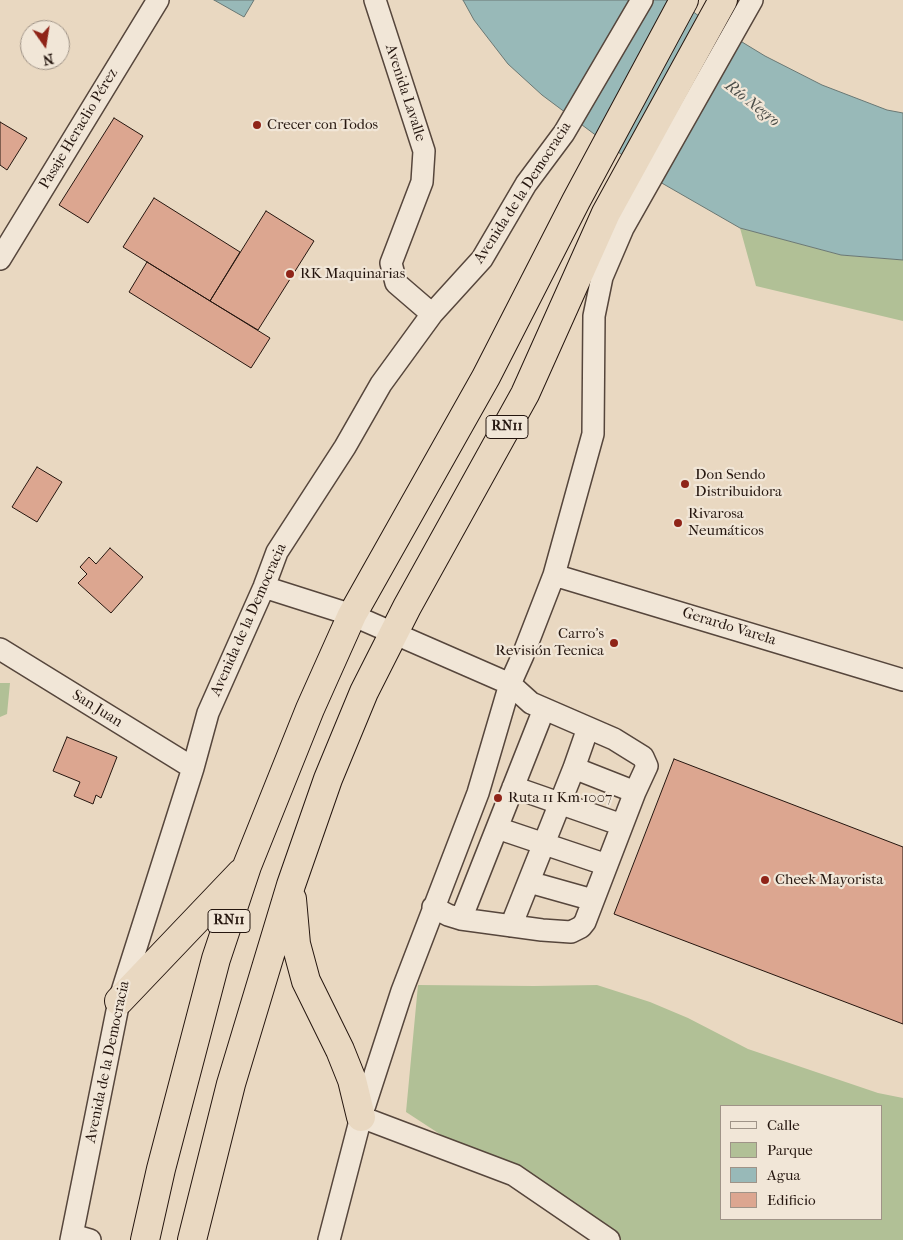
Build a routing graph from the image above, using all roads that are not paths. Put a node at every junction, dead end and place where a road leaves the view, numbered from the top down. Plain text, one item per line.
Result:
1 (158, 0) edge
2 (375, 0) edge
3 (642, 0) edge
4 (684, 0) edge
5 (723, 0) edge
6 (752, 0) edge
7 (615, 220) junction
8 (0, 259) edge
9 (432, 314) junction
10 (554, 575) junction
11 (264, 587) junction
12 (352, 615) junction
13 (393, 634) junction
14 (0, 649) edge
15 (903, 680) edge
16 (510, 684) junction
17 (544, 709) junction
18 (588, 728) junction
19 (193, 768) junction
20 (574, 768) junction
21 (513, 787) junction
22 (635, 792) junction
23 (560, 803) junction
24 (622, 825) junction
25 (497, 828) junction
26 (544, 844) junction
27 (607, 865) junction
28 (247, 866) junction
29 (529, 882) junction
30 (291, 884) junction
31 (594, 900) junction
32 (434, 907) junction
33 (462, 919) junction
34 (512, 926) junction
35 (119, 1001) junction
36 (361, 1117) junction
37 (78, 1238) edge
38 (145, 1240) edge
39 (192, 1240) edge
40 (329, 1240) edge
41 (609, 1240) edge

1 - 8 street, Pasaje Heraclio Pérez
2 - 9 street, Avenida Lavalle
3 - 9 street, Avenida de la Democracia
4 - 12 highway, RN11
5 - 7 highway, RN11
6 - 7 street
7 - 10 street
7 - 13 highway, RN11
9 - 11 street, Avenida de la Democracia
10 - 15 street, Gerardo Varela
10 - 16 street
11 - 12 street
11 - 19 street, Avenida de la Democracia
12 - 13 street
12 - 28 highway, RN11
13 - 16 street
13 - 30 highway, RN11
14 - 19 street, San Juan
16 - 17 street
16 - 32 street
17 - 18 street
17 - 21 street
18 - 20 street
18 - 22 street
19 - 35 street, Avenida de la Democracia
20 - 22 street
20 - 23 street
21 - 23 street
21 - 25 street
22 - 24 street
23 - 24 street
23 - 26 street
24 - 27 street
25 - 26 street
25 - 33 street
26 - 27 street
26 - 29 street
27 - 31 street
28 - 35 highway
28 - 38 highway, RN11
29 - 31 street
29 - 34 street
30 - 36 highway
30 - 39 highway, RN11
31 - 34 street
32 - 33 street
32 - 36 street
33 - 34 street
35 - 37 street, Avenida de la Democracia
36 - 40 street
36 - 41 street

